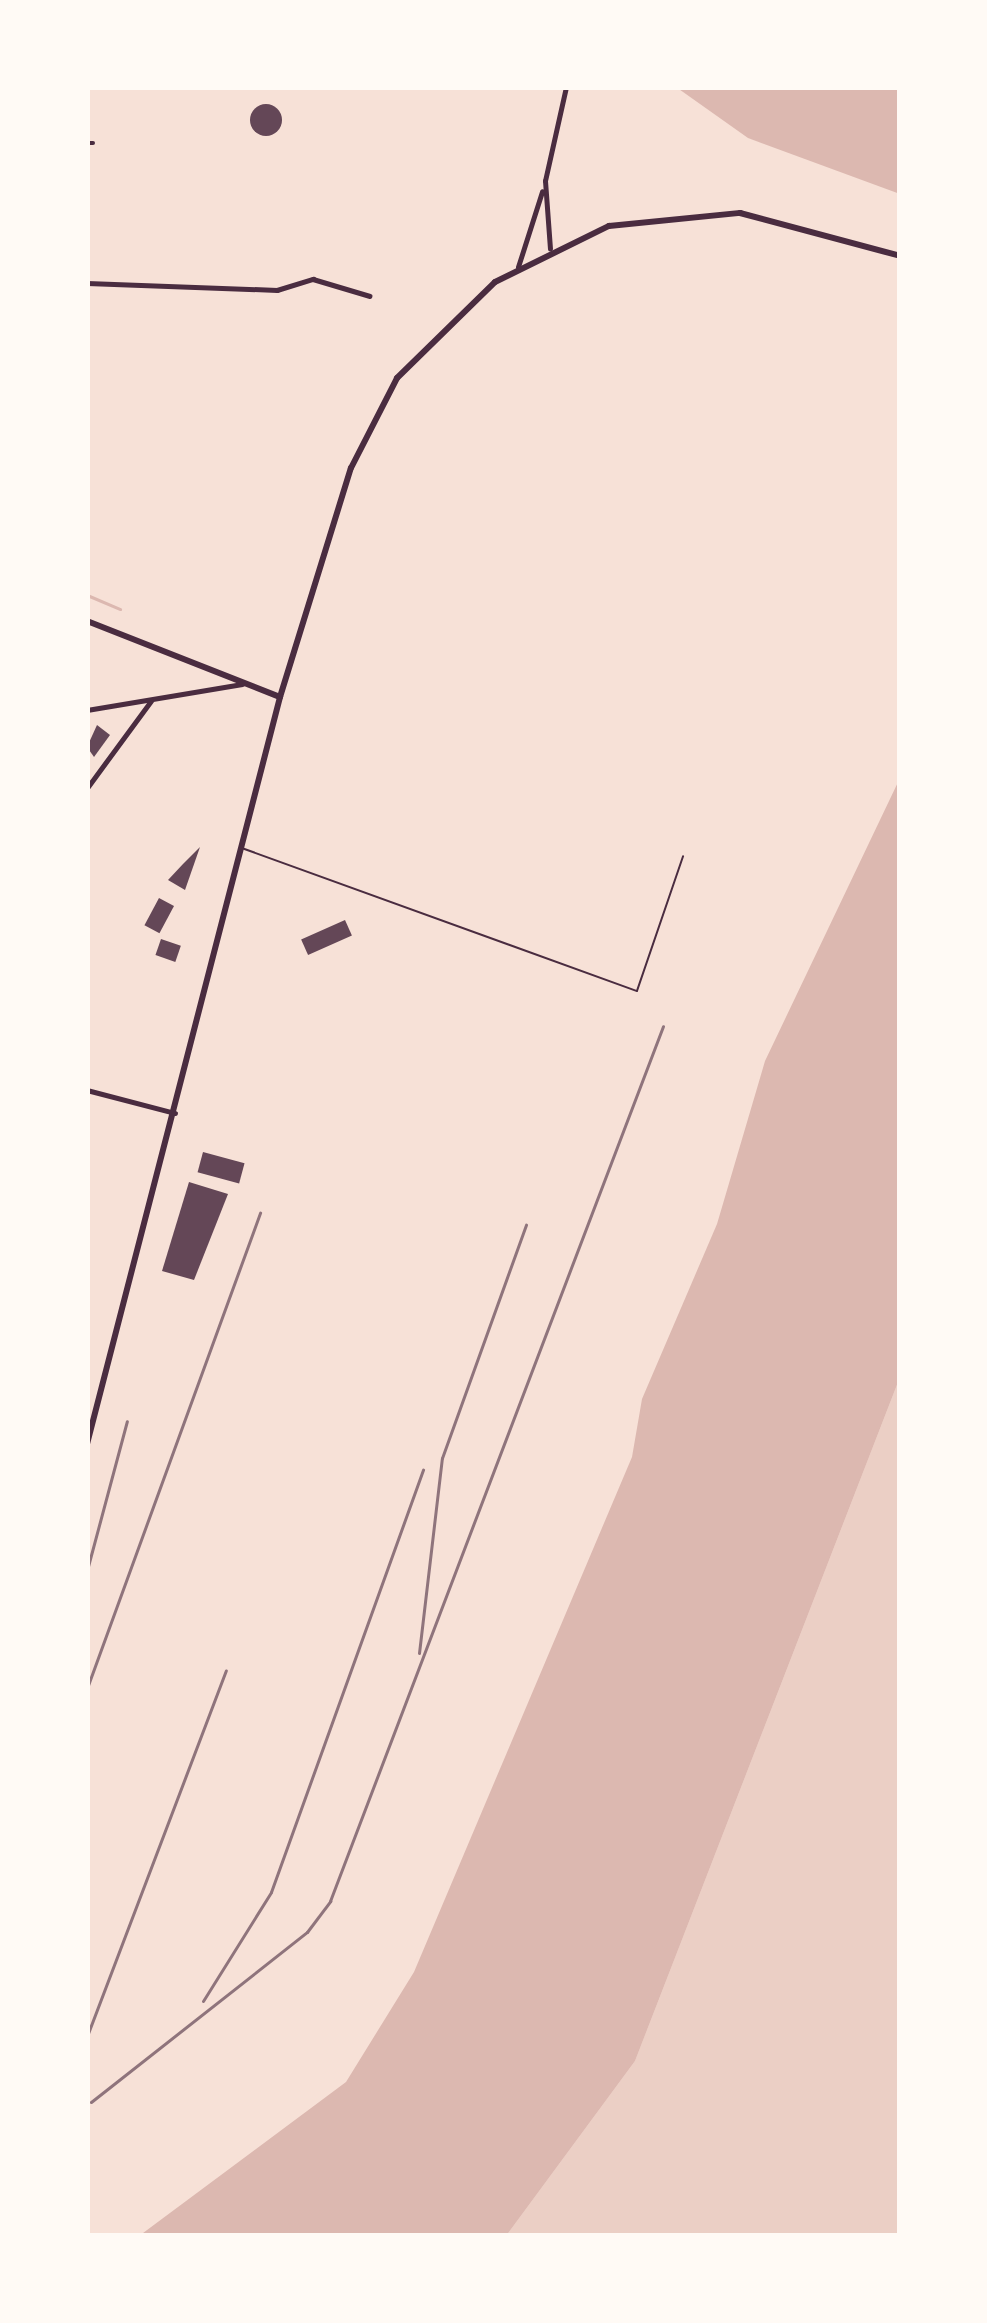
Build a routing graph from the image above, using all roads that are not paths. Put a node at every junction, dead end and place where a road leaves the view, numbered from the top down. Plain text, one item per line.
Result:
1 (566, 87) edge
2 (545, 181) junction
3 (550, 249) junction
4 (900, 256) edge
5 (518, 266) junction
6 (87, 284) edge
7 (370, 296) dead end
8 (87, 398) edge
9 (87, 532) edge
10 (87, 621) edge
11 (242, 684) junction
12 (280, 697) junction
13 (156, 698) junction
14 (87, 710) edge
15 (87, 788) edge
16 (238, 847) junction
17 (682, 857) dead end
18 (87, 1090) edge
19 (175, 1112) junction
20 (87, 1444) edge

1 - 2 street
2 - 3 street
2 - 5 street
3 - 4 main road
3 - 5 main road
5 - 12 main road
6 - 7 street
8 - 9 street
10 - 11 main road
11 - 12 main road
11 - 13 street
12 - 16 main road
13 - 14 street
13 - 15 street
16 - 17 lane
16 - 19 main road
18 - 19 street
19 - 20 main road

